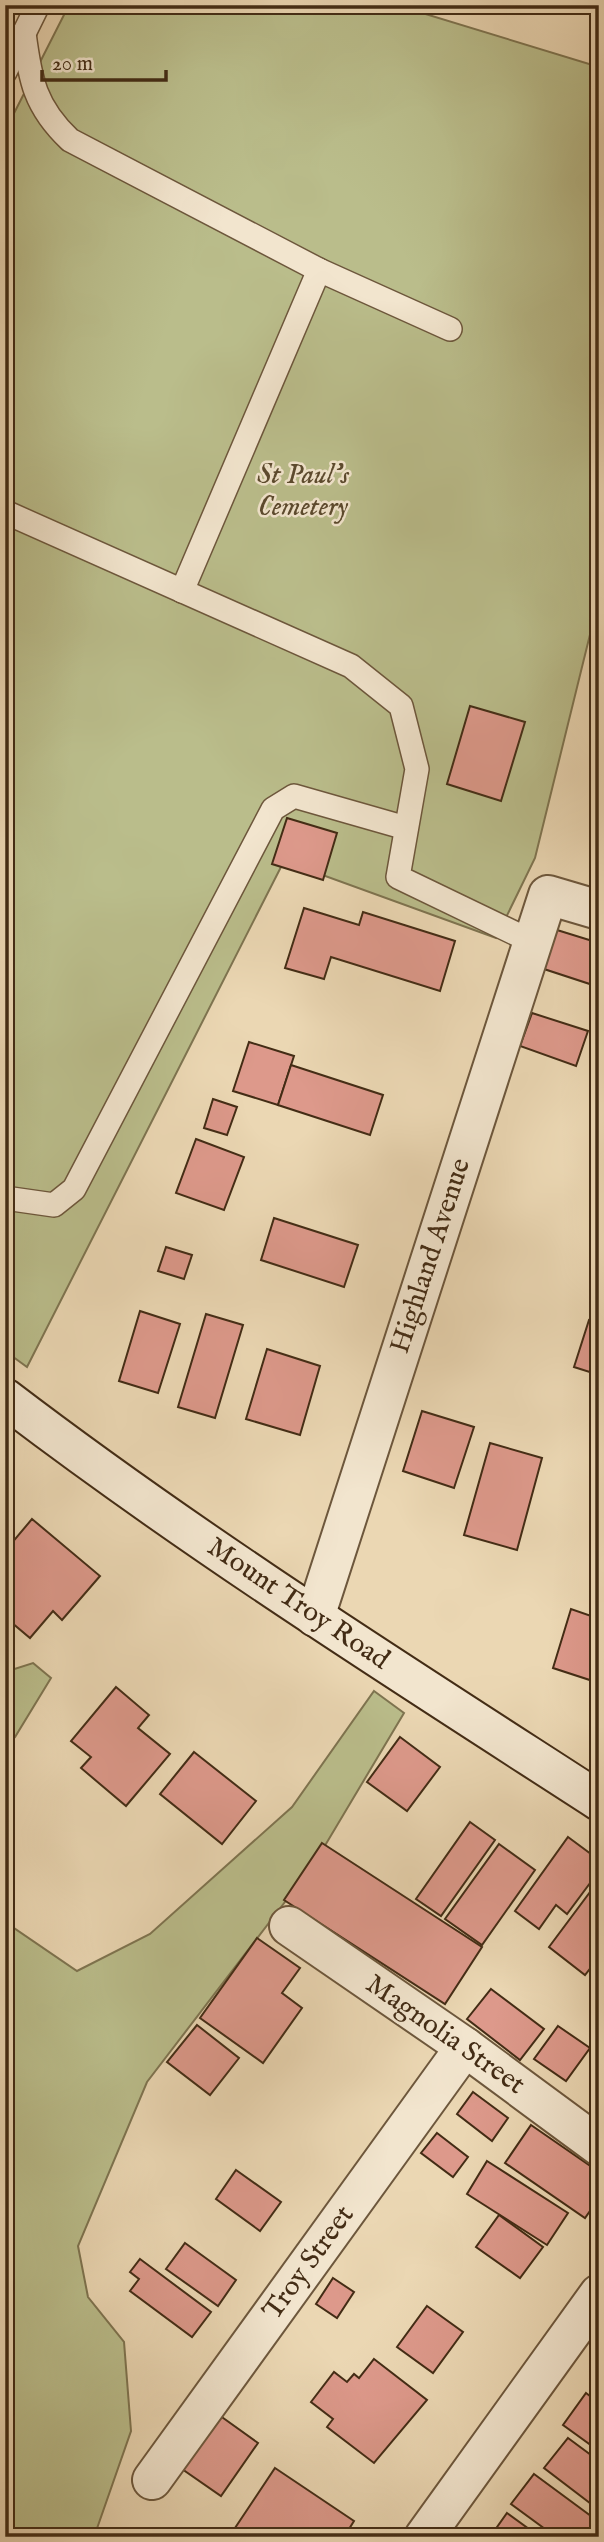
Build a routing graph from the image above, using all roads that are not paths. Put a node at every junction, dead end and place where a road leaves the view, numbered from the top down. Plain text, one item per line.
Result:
1 (38, 5) edge
2 (24, 33) junction
3 (5, 72) edge
4 (319, 270) junction
5 (450, 329) dead end
6 (5, 512) edge
7 (182, 591) junction
8 (406, 828) junction
9 (599, 910) edge
10 (533, 942) junction
11 (5, 1198) edge
12 (5, 1398) edge
13 (315, 1618) junction
14 (599, 1801) edge
15 (289, 1926) dead end
16 (465, 2047) junction
17 (599, 2146) edge
18 (599, 2294) edge
19 (152, 2480) dead end
20 (424, 2537) edge

1 - 2 lane
2 - 3 lane
2 - 4 lane
4 - 5 lane
4 - 7 lane
6 - 7 lane
7 - 8 lane
8 - 10 lane
8 - 11 lane
9 - 10 street, Highland Avenue
10 - 13 street, Highland Avenue
12 - 13 street, Mount Troy Road
13 - 14 street, Mount Troy Road
15 - 16 street, Magnolia Street
16 - 17 street, Magnolia Street
16 - 19 street, Troy Street
18 - 20 street

